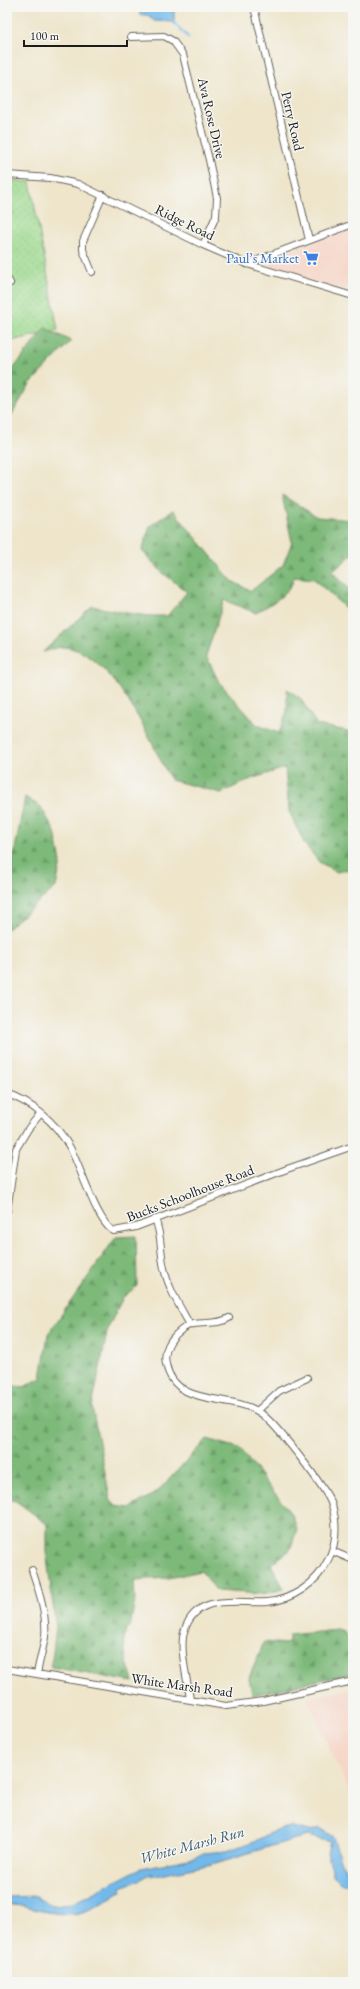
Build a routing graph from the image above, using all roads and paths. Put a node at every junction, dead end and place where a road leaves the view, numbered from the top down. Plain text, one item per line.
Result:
1 (254, 7) edge
2 (131, 37) dead end
3 (7, 175) edge
4 (103, 195) junction
5 (353, 224) edge
6 (309, 240) junction
7 (203, 245) junction
8 (247, 264) junction
9 (92, 272) dead end
10 (353, 296) edge
11 (7, 1094) edge
12 (41, 1113) junction
13 (353, 1146) edge
14 (7, 1211) edge
15 (155, 1219) junction
16 (229, 1318) dead end
17 (190, 1325) junction
18 (307, 1378) dead end
19 (257, 1411) junction
20 (332, 1551) junction
21 (353, 1560) edge
22 (32, 1570) dead end
23 (7, 1670) edge
24 (37, 1674) junction
25 (353, 1681) edge
26 (190, 1700) junction

1 - 6 street, Perry Road
2 - 7 street, Ava Rose Drive
3 - 4 street, Ridge Road
4 - 7 street, Ridge Road
4 - 9 street
5 - 6 street
6 - 8 street
7 - 8 street, Ridge Road
8 - 10 street, Ridge Road
11 - 12 street, Bucks Schoolhouse Road
12 - 14 street
12 - 15 street, Bucks Schoolhouse Road
13 - 15 street, Bucks Schoolhouse Road
15 - 17 street
16 - 17 street
17 - 19 street
18 - 19 street
19 - 20 street
20 - 21 street
20 - 26 street
22 - 24 street
23 - 24 street, White Marsh Road
24 - 26 street, White Marsh Road
25 - 26 street, White Marsh Road

